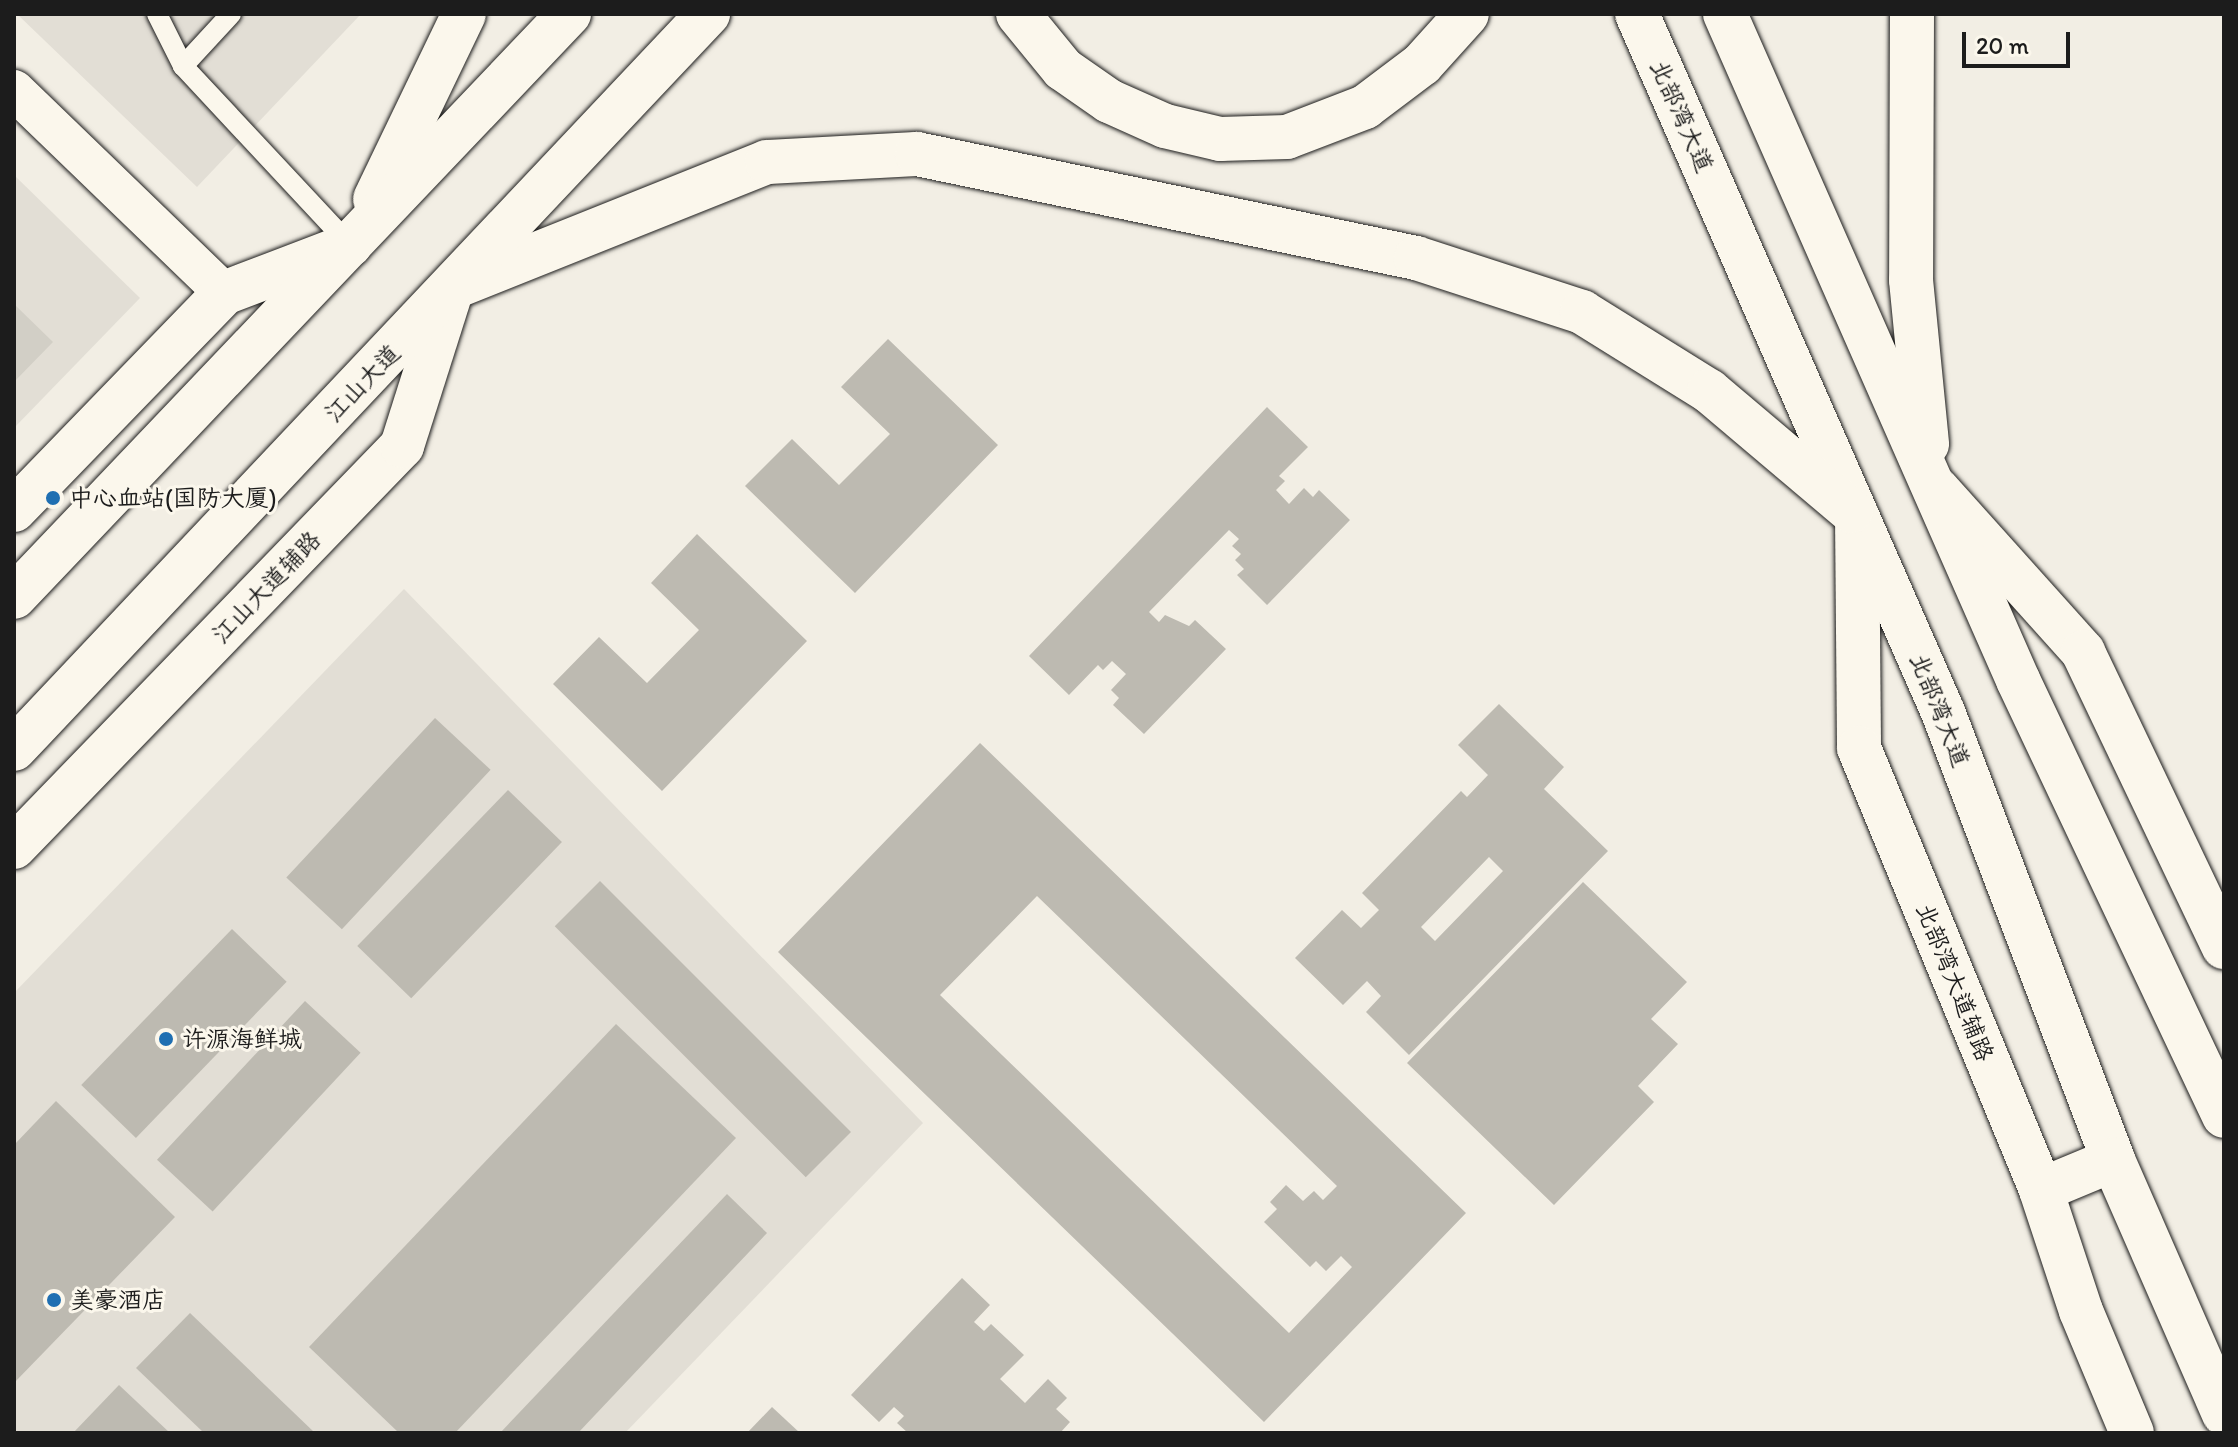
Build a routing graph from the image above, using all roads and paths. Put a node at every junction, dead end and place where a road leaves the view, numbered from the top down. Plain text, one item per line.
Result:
1 (157, 14) edge
2 (231, 14) edge
3 (464, 14) edge
4 (569, 14) edge
5 (708, 14) edge
6 (1018, 14) edge
7 (1467, 14) edge
8 (1637, 14) edge
9 (1725, 14) edge
10 (1912, 14) edge
11 (183, 66) junction
12 (14, 90) edge
13 (350, 245) junction
14 (452, 288) junction
15 (224, 293) junction
16 (1931, 482) junction
17 (14, 510) edge
18 (1857, 516) junction
19 (14, 597) edge
20 (14, 749) edge
21 (14, 847) edge
22 (2224, 947) edge
23 (2224, 1116) edge
24 (2113, 1160) junction
25 (2041, 1190) junction
26 (2224, 1414) edge
27 (2132, 1433) edge

1 - 11 lane
2 - 11 lane
3 - 13 main road
4 - 13 main road
5 - 14 main road, 江山大道
6 - 7 main road
8 - 18 main road, 北部湾大道
9 - 16 main road
10 - 16 main road
11 - 13 lane
12 - 15 street
13 - 15 main road
13 - 19 main road
14 - 18 main road
14 - 20 main road, 江山大道
14 - 21 main road, 江山大道辅路
15 - 17 main road
16 - 22 main road
16 - 23 main road
18 - 24 main road, 北部湾大道
18 - 25 main road, 北部湾大道辅路
24 - 25 main road
24 - 26 main road, 北部湾大道
25 - 27 main road, 北部湾大道辅路

